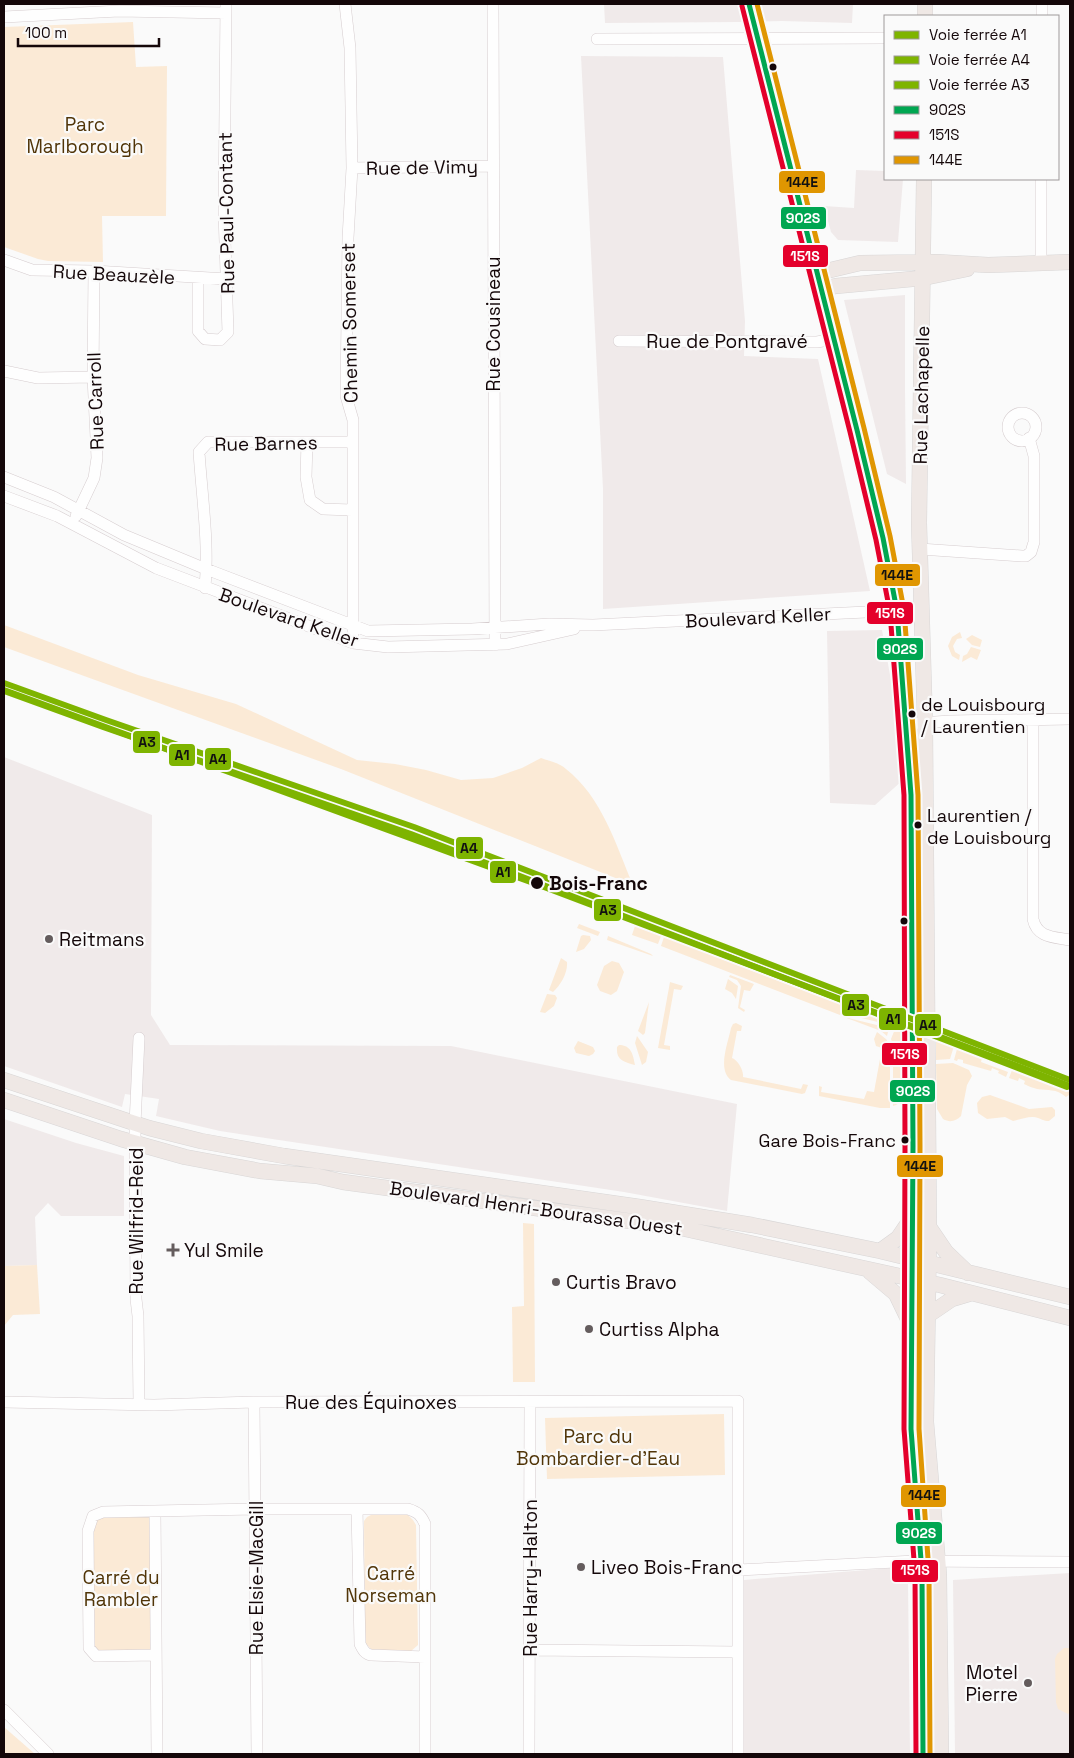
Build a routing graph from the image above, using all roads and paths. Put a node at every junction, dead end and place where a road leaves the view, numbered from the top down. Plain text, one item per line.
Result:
1 (345, 4) edge
2 (493, 4) edge
3 (749, 4) edge
4 (119, 7) edge
5 (226, 8) edge
6 (4, 17) edge
7 (884, 38) edge
8 (597, 39) dead end
9 (758, 39) junction
10 (493, 166) junction
11 (352, 168) junction
12 (924, 180) edge
13 (1041, 180) edge
14 (4, 260) edge
15 (924, 262) junction
16 (1041, 262) junction
17 (1070, 262) edge
18 (988, 265) junction
19 (94, 271) junction
20 (818, 273) junction
21 (198, 278) junction
22 (923, 278) junction
23 (227, 279) junction
24 (822, 289) junction
25 (834, 340) junction
26 (619, 341) dead end
27 (4, 371) edge
28 (93, 377) junction
29 (1030, 438) dead end
30 (307, 442) junction
31 (353, 442) junction
32 (4, 477) edge
33 (4, 496) edge
34 (80, 510) junction
35 (352, 510) junction
36 (72, 525) junction
37 (920, 549) junction
38 (206, 569) junction
39 (205, 588) junction
40 (897, 611) junction
41 (922, 611) junction
42 (353, 625) junction
43 (593, 625) junction
44 (495, 628) junction
45 (353, 643) junction
46 (495, 645) junction
47 (1070, 719) edge
48 (1033, 720) junction
49 (925, 723) junction
50 (906, 724) junction
51 (1070, 940) edge
52 (919, 1037) junction
53 (139, 1038) dead end
54 (4, 1080) edge
55 (4, 1100) edge
56 (135, 1124) junction
57 (136, 1144) junction
58 (913, 1216) junction
59 (929, 1227) junction
60 (880, 1251) junction
61 (912, 1259) junction
62 (929, 1264) junction
63 (867, 1270) junction
64 (968, 1273) junction
65 (912, 1279) junction
66 (928, 1282) junction
67 (974, 1293) junction
68 (1070, 1297) edge
69 (928, 1316) junction
70 (1070, 1318) edge
71 (911, 1327) junction
72 (4, 1402) edge
73 (254, 1402) junction
74 (530, 1402) junction
75 (139, 1404) junction
76 (255, 1509) junction
77 (357, 1509) junction
78 (155, 1511) junction
79 (921, 1561) junction
80 (938, 1561) junction
81 (1070, 1562) edge
82 (738, 1570) junction
83 (530, 1650) junction
84 (738, 1652) junction
85 (156, 1655) junction
86 (425, 1657) junction
87 (4, 1710) edge
88 (48, 1754) edge
89 (157, 1754) edge
90 (257, 1754) edge
91 (426, 1754) edge
92 (529, 1754) edge
93 (738, 1754) edge
94 (923, 1754) edge
95 (941, 1754) edge

1 - 11 street, Chemin Somerset
2 - 10 street, Rue Cousineau
3 - 9 main road
4 - 5 street
4 - 6 street
5 - 23 street, Rue Paul-Contant
7 - 9 street
8 - 9 street
9 - 20 main road
10 - 11 street, Rue de Vimy
10 - 44 street, Rue Cousineau
11 - 31 street, Chemin Somerset
12 - 15 main road, Rue Lachapelle
13 - 16 street
14 - 19 street, Rue Beauzèle
15 - 18 main road
15 - 20 main road
15 - 22 main road, Rue Lachapelle
16 - 17 main road
16 - 18 main road
18 - 22 main road
19 - 21 street, Rue Beauzèle
19 - 28 street, Rue Carroll
20 - 24 main road
21 - 23 street, Rue Beauzèle
21 - 23 street, Rue Paul-Contant
22 - 24 main road
22 - 37 main road, Rue Lachapelle
24 - 25 main road
25 - 26 street, Rue de Pontgravé
25 - 40 main road
27 - 28 street
28 - 34 street, Rue Carroll
29 - 37 street
30 - 31 street, Rue Barnes
30 - 35 street
30 - 38 street, Rue Barnes
31 - 35 street, Chemin Somerset
32 - 34 street, Boulevard Keller
33 - 36 street, Boulevard Keller
34 - 36 street, Rue Carroll
34 - 38 street, Boulevard Keller
35 - 42 street, Chemin Somerset
36 - 39 street, Boulevard Keller
37 - 41 main road, Rue Lachapelle
38 - 39 street, Rue Barnes
38 - 42 street, Boulevard Keller
39 - 45 street, Boulevard Keller
40 - 41 street, Boulevard Keller
40 - 43 street, Boulevard Keller
40 - 50 main road
41 - 49 main road, Rue Lachapelle
42 - 44 street, Boulevard Keller
42 - 45 street, Chemin Somerset
43 - 44 street, Boulevard Keller
43 - 46 street, Boulevard Keller
44 - 46 street, Rue Cousineau
45 - 46 street, Boulevard Keller
47 - 48 street
48 - 49 street
48 - 51 street
49 - 50 street
49 - 52 main road, Rue Lachapelle
50 - 52 main road
52 - 58 main road
52 - 59 main road
53 - 56 street, Rue Wilfrid-Reid
54 - 56 main road, Boulevard Henri-Bourassa Ouest
55 - 57 main road, Boulevard Henri-Bourassa Ouest
56 - 57 street, Rue Wilfrid-Reid
56 - 60 main road, Boulevard Henri-Bourassa Ouest
57 - 63 main road, Boulevard Henri-Bourassa Ouest
57 - 75 street, Rue Wilfrid-Reid
58 - 60 main road
58 - 61 main road
59 - 62 main road
59 - 64 main road
60 - 61 main road, Boulevard Henri-Bourassa Ouest
61 - 62 main road, Boulevard Henri-Bourassa Ouest
61 - 65 main road
62 - 64 main road, Boulevard Henri-Bourassa Ouest
62 - 66 main road
63 - 65 main road, Boulevard Henri-Bourassa Ouest
63 - 71 main road
64 - 68 main road, Boulevard Henri-Bourassa Ouest
65 - 66 main road, Boulevard Henri-Bourassa Ouest
65 - 71 main road
66 - 67 main road, Boulevard Henri-Bourassa Ouest
66 - 69 main road
67 - 69 main road
67 - 70 main road, Boulevard Henri-Bourassa Ouest
69 - 80 main road
71 - 79 main road
72 - 75 street, Rue des Équinoxes
73 - 74 street, Rue des Équinoxes
73 - 75 street, Rue des Équinoxes
73 - 76 street, Rue Elsie-MacGill
74 - 82 street, Rue des Équinoxes
74 - 83 street, Rue Harry-Halton
76 - 77 street
76 - 78 street
76 - 90 street, Rue Elsie-MacGill
77 - 86 street
77 - 86 street
78 - 85 street
78 - 85 street
79 - 80 street
79 - 82 street
79 - 94 main road
80 - 81 street
80 - 95 main road
82 - 84 street
83 - 84 street
83 - 92 street, Rue Harry-Halton
84 - 93 street
85 - 89 street
86 - 91 street
87 - 88 street

